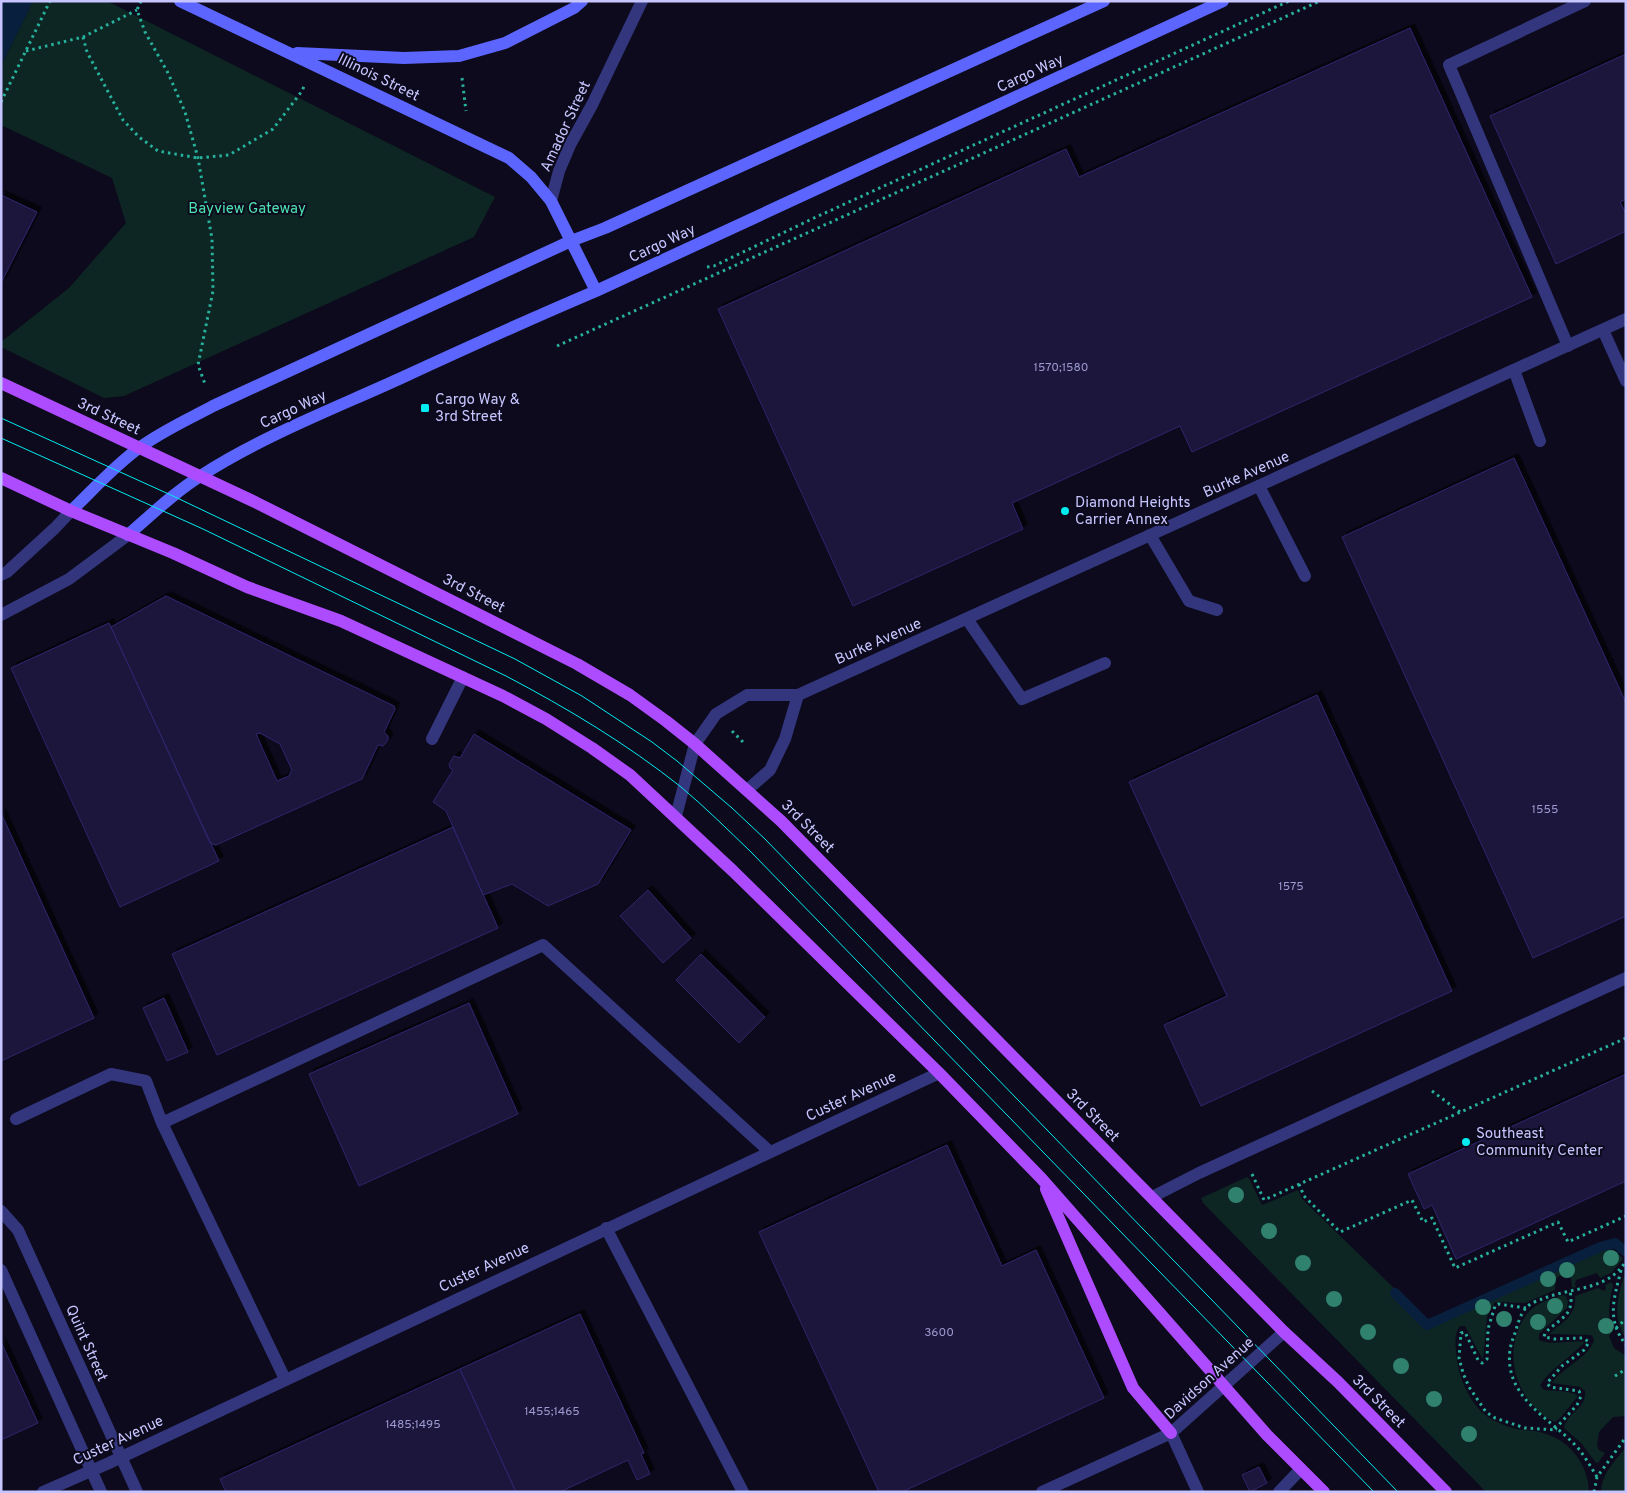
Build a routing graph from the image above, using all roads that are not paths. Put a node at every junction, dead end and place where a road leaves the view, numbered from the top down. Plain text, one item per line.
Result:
1 (180, 1) edge
2 (582, 1) edge
3 (642, 1) edge
4 (1104, 1) edge
5 (1223, 1) edge
6 (1585, 1) edge
7 (287, 52) junction
8 (551, 201) junction
9 (571, 241) junction
10 (596, 291) junction
11 (1626, 320) edge
12 (1603, 330) junction
13 (1568, 346) junction
14 (1514, 370) junction
15 (1626, 381) edge
16 (1, 383) edge
17 (1540, 441) dead end
18 (139, 448) junction
19 (200, 476) junction
20 (1, 478) edge
21 (1259, 486) junction
22 (71, 511) junction
23 (128, 535) junction
24 (1150, 535) junction
25 (1, 575) edge
26 (1305, 576) dead end
27 (1217, 610) dead end
28 (1, 615) edge
29 (967, 619) junction
30 (1105, 663) dead end
31 (463, 677) junction
32 (798, 695) junction
33 (432, 739) dead end
34 (695, 744) junction
35 (747, 790) junction
36 (676, 816) junction
37 (1626, 978) edge
38 (939, 1073) junction
39 (16, 1119) dead end
40 (162, 1123) junction
41 (770, 1152) junction
42 (1041, 1178) junction
43 (1152, 1197) junction
44 (1, 1211) edge
45 (606, 1228) junction
46 (1, 1270) edge
47 (1284, 1332) junction
48 (285, 1379) junction
49 (1224, 1386) junction
50 (1171, 1433) junction
51 (121, 1456) junction
52 (1301, 1469) junction
53 (91, 1470) junction
54 (44, 1492) edge
55 (101, 1492) edge
56 (137, 1492) edge
57 (743, 1492) edge
58 (1042, 1492) edge
59 (1198, 1492) edge
60 (1279, 1492) edge
61 (1324, 1492) edge
62 (1446, 1492) edge

1 - 7 main road, Illinois Street
2 - 7 main road
3 - 8 street, Amador Street
4 - 9 main road
5 - 10 main road, Cargo Way
6 - 13 street
7 - 8 main road, Illinois Street
8 - 9 main road
9 - 10 main road
9 - 18 main road
10 - 19 main road, Cargo Way
11 - 12 street, Burke Avenue
12 - 13 street, Burke Avenue
12 - 15 street
13 - 14 street, Burke Avenue
14 - 17 street
14 - 21 street, Burke Avenue
16 - 18 main road, 3rd Street
18 - 19 main road, 3rd Street
18 - 22 main road
19 - 23 main road, Cargo Way
19 - 34 main road, 3rd Street
20 - 22 main road
21 - 24 street, Burke Avenue
21 - 26 street
22 - 23 main road
22 - 25 street
23 - 28 street
23 - 31 main road
24 - 27 street
24 - 29 street, Burke Avenue
29 - 30 street
29 - 32 street, Burke Avenue
31 - 33 street
31 - 36 main road
32 - 34 street, Burke Avenue
32 - 35 street
34 - 35 main road, 3rd Street
34 - 36 street, Burke Avenue
35 - 43 main road, 3rd Street
36 - 38 main road
37 - 43 street
38 - 41 street, Custer Avenue
38 - 42 main road
39 - 40 street
40 - 41 street
40 - 48 street
41 - 45 street, Custer Avenue
42 - 49 main road
42 - 50 main road
43 - 47 main road, 3rd Street
44 - 51 street, Quint Street
45 - 48 street, Custer Avenue
45 - 57 street
46 - 53 street
47 - 49 street, Davidson Avenue
47 - 62 main road, 3rd Street
48 - 51 street, Custer Avenue
49 - 50 street, Davidson Avenue
49 - 52 main road
50 - 58 street, Davidson Avenue
50 - 59 street
51 - 53 street, Custer Avenue
51 - 56 street, Quint Street
52 - 60 street
52 - 61 main road
53 - 54 street, Custer Avenue
53 - 55 street

